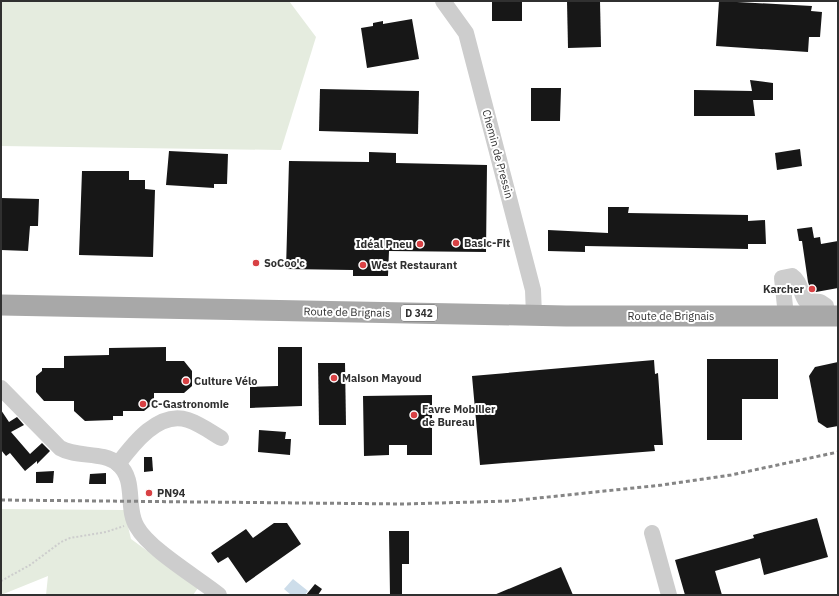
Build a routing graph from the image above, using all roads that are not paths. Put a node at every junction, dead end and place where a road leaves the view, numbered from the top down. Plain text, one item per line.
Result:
1 (443, 1) edge
2 (1, 305) edge
3 (830, 313) edge
4 (534, 315) junction
5 (786, 316) junction
6 (1, 388) edge
7 (221, 438) dead end
8 (118, 464) junction
9 (652, 533) dead end
10 (220, 595) edge
11 (669, 595) edge

1 - 4 street, Chemin de Pressin
2 - 4 main road, Route de Brignais / D 342
3 - 5 main road, Route de Brignais / D 342
3 - 5 street
4 - 5 main road, Route de Brignais / D 342
6 - 8 street
7 - 8 street
8 - 10 street
9 - 11 street

